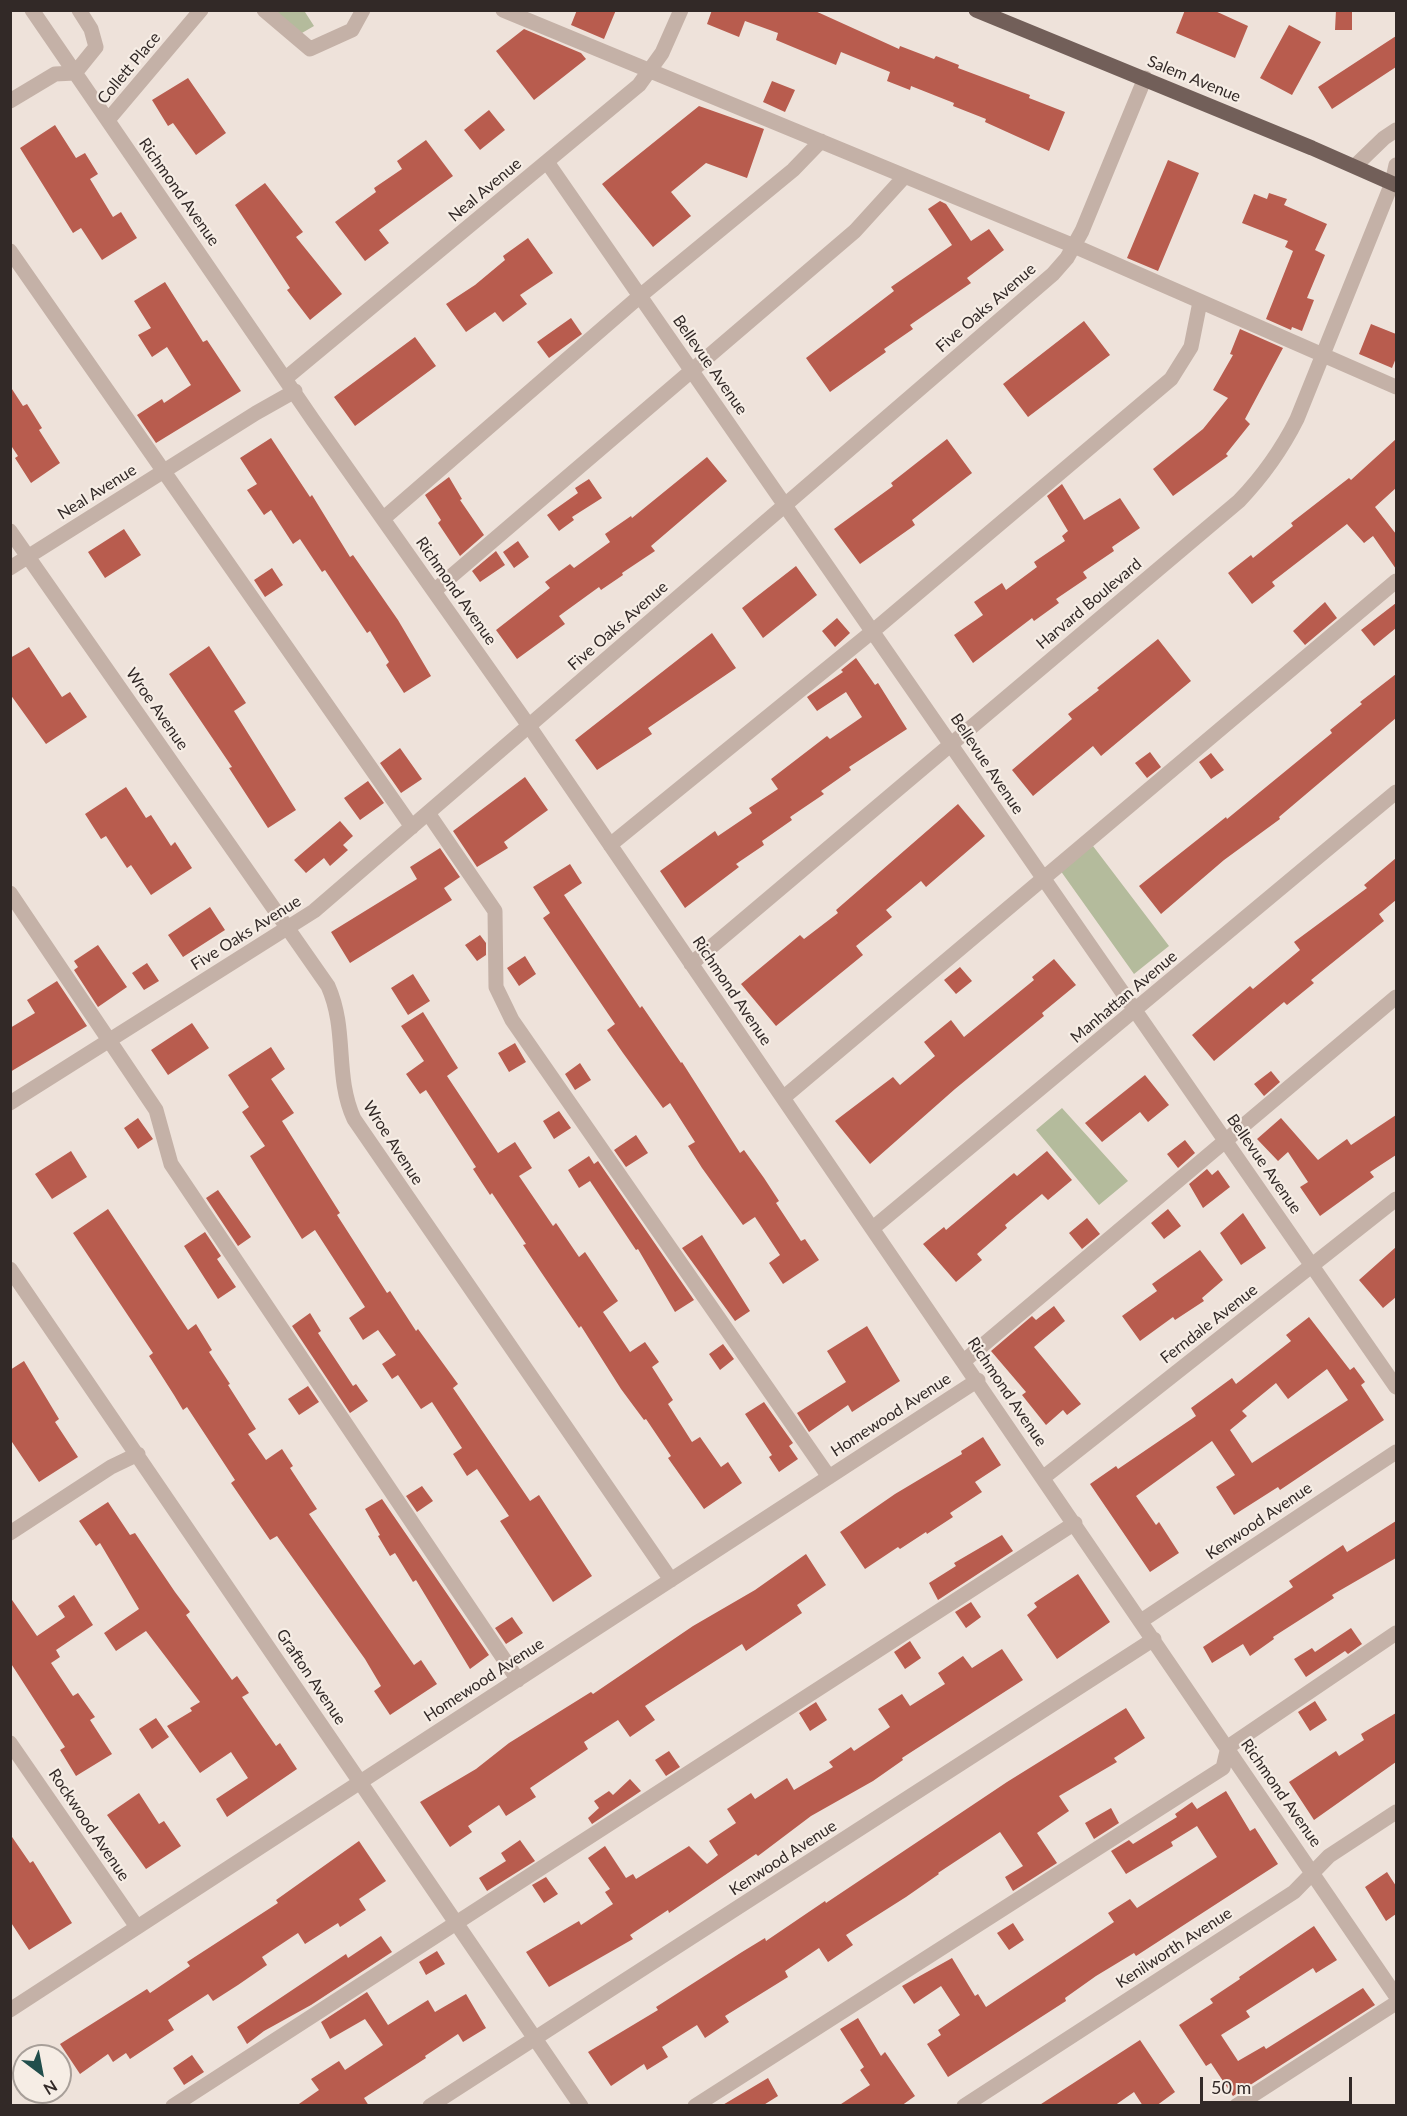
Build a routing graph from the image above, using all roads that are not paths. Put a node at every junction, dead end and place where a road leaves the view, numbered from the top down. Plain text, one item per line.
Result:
1 (32, 10) edge
2 (79, 10) edge
3 (201, 10) edge
4 (264, 10) edge
5 (363, 10) edge
6 (502, 10) edge
7 (681, 10) edge
8 (976, 10) edge
9 (997, 14) edge
10 (651, 71) junction
11 (75, 73) junction
12 (1145, 78) junction
13 (10, 101) edge
14 (108, 120) junction
15 (1396, 130) edge
16 (821, 141) junction
17 (547, 162) junction
18 (1396, 165) edge
19 (1355, 166) junction
20 (905, 176) junction
21 (1394, 184) edge
22 (1074, 246) junction
23 (10, 251) edge
24 (640, 296) junction
25 (1200, 302) junction
26 (1322, 356) junction
27 (692, 370) junction
28 (286, 378) junction
29 (1396, 387) edge
30 (295, 392) junction
31 (164, 471) junction
32 (785, 505) junction
33 (384, 518) junction
34 (10, 531) edge
35 (29, 557) junction
36 (10, 568) edge
37 (1396, 581) edge
38 (435, 591) junction
39 (873, 631) junction
40 (529, 726) junction
41 (951, 744) junction
42 (1396, 792) edge
43 (428, 813) junction
44 (412, 827) junction
45 (610, 845) junction
46 (1043, 879) junction
47 (10, 893) edge
48 (287, 928) junction
49 (691, 964) junction
50 (1396, 997) edge
51 (1136, 1011) junction
52 (109, 1041) junction
53 (783, 1098) junction
54 (10, 1103) edge
55 (1226, 1141) junction
56 (1396, 1199) edge
57 (873, 1228) junction
58 (1312, 1265) junction
59 (10, 1269) edge
60 (964, 1361) junction
61 (978, 1380) junction
62 (1396, 1387) edge
63 (1396, 1452) edge
64 (138, 1455) junction
65 (829, 1477) junction
66 (1044, 1477) junction
67 (1075, 1523) junction
68 (10, 1533) edge
69 (671, 1580) junction
70 (1142, 1621) junction
71 (1396, 1633) edge
72 (1154, 1639) junction
73 (518, 1680) junction
74 (10, 1743) edge
75 (1228, 1747) junction
76 (360, 1781) junction
77 (1396, 1812) edge
78 (1314, 1872) junction
79 (457, 1924) junction
80 (137, 1927) junction
81 (1396, 1996) edge
82 (1396, 2003) edge
83 (10, 2010) edge
84 (535, 2037) junction
85 (173, 2106) edge
86 (430, 2106) edge
87 (581, 2106) edge
88 (695, 2106) edge
89 (964, 2106) edge
90 (1236, 2106) edge

1 - 11 street, Richmond Avenue
2 - 11 street
3 - 14 street, Collett Place
4 - 5 street
6 - 10 street
7 - 10 street, Neal Avenue
8 - 9 main road, Salem Avenue
9 - 12 main road, Salem Avenue
10 - 16 street
10 - 17 street, Neal Avenue
11 - 13 street
11 - 14 street, Richmond Avenue
12 - 19 main road, Salem Avenue
12 - 22 street, Five Oaks Avenue
14 - 28 street, Richmond Avenue
15 - 19 street
16 - 20 street
16 - 24 street
17 - 24 street, Bellevue Avenue
17 - 28 street, Neal Avenue
18 - 21 street, Harvard Boulevard
19 - 21 main road, Salem Avenue
20 - 22 street
20 - 27 street
21 - 26 street, Harvard Boulevard
22 - 25 street
22 - 32 street, Five Oaks Avenue
23 - 31 street
24 - 27 street, Bellevue Avenue
24 - 33 street
25 - 26 street
25 - 39 street
26 - 29 street
26 - 41 street, Harvard Boulevard
27 - 32 street, Bellevue Avenue
27 - 38 street
28 - 30 street, Richmond Avenue
30 - 31 street, Neal Avenue
30 - 33 street, Richmond Avenue
31 - 35 street, Neal Avenue
31 - 44 street
32 - 39 street, Bellevue Avenue
32 - 40 street, Five Oaks Avenue
33 - 38 street, Richmond Avenue
34 - 35 street, Wroe Avenue
35 - 36 street, Neal Avenue
35 - 48 street, Wroe Avenue
37 - 46 street
38 - 40 street, Richmond Avenue
39 - 41 street, Bellevue Avenue
39 - 45 street
40 - 43 street, Five Oaks Avenue
40 - 45 street, Richmond Avenue
41 - 46 street, Bellevue Avenue
41 - 49 street, Harvard Boulevard
42 - 51 street, Manhattan Avenue
43 - 44 street, Five Oaks Avenue
43 - 65 street
44 - 48 street, Five Oaks Avenue
45 - 49 street, Richmond Avenue
46 - 51 street, Bellevue Avenue
46 - 53 street
47 - 52 street
48 - 52 street, Five Oaks Avenue
48 - 69 street, Wroe Avenue
49 - 53 street, Richmond Avenue
50 - 55 street
51 - 55 street, Bellevue Avenue
51 - 57 street, Manhattan Avenue
52 - 54 street, Five Oaks Avenue
52 - 73 street
53 - 57 street, Richmond Avenue
55 - 58 street, Bellevue Avenue
55 - 60 street
56 - 58 street, Ferndale Avenue
57 - 60 street, Richmond Avenue
58 - 62 street, Bellevue Avenue
58 - 66 street, Ferndale Avenue
59 - 64 street, Grafton Avenue
60 - 61 street, Richmond Avenue
61 - 65 street, Homewood Avenue
61 - 66 street, Richmond Avenue
63 - 70 street, Kenwood Avenue
64 - 68 street
64 - 76 street, Grafton Avenue
65 - 69 street, Homewood Avenue
66 - 67 street, Richmond Avenue
67 - 70 street, Richmond Avenue
67 - 79 street
69 - 73 street, Homewood Avenue
70 - 72 street, Richmond Avenue
71 - 75 street
72 - 75 street, Richmond Avenue
72 - 84 street, Kenwood Avenue
73 - 76 street, Homewood Avenue
74 - 80 street, Rockwood Avenue
75 - 78 street, Richmond Avenue
75 - 88 street
76 - 79 street, Grafton Avenue
76 - 80 street, Homewood Avenue
77 - 78 street, Kenilworth Avenue
78 - 81 street, Richmond Avenue
78 - 89 street, Kenilworth Avenue
79 - 84 street, Grafton Avenue
79 - 85 street
80 - 83 street, Homewood Avenue
82 - 90 street
84 - 86 street, Kenwood Avenue
84 - 87 street, Grafton Avenue

